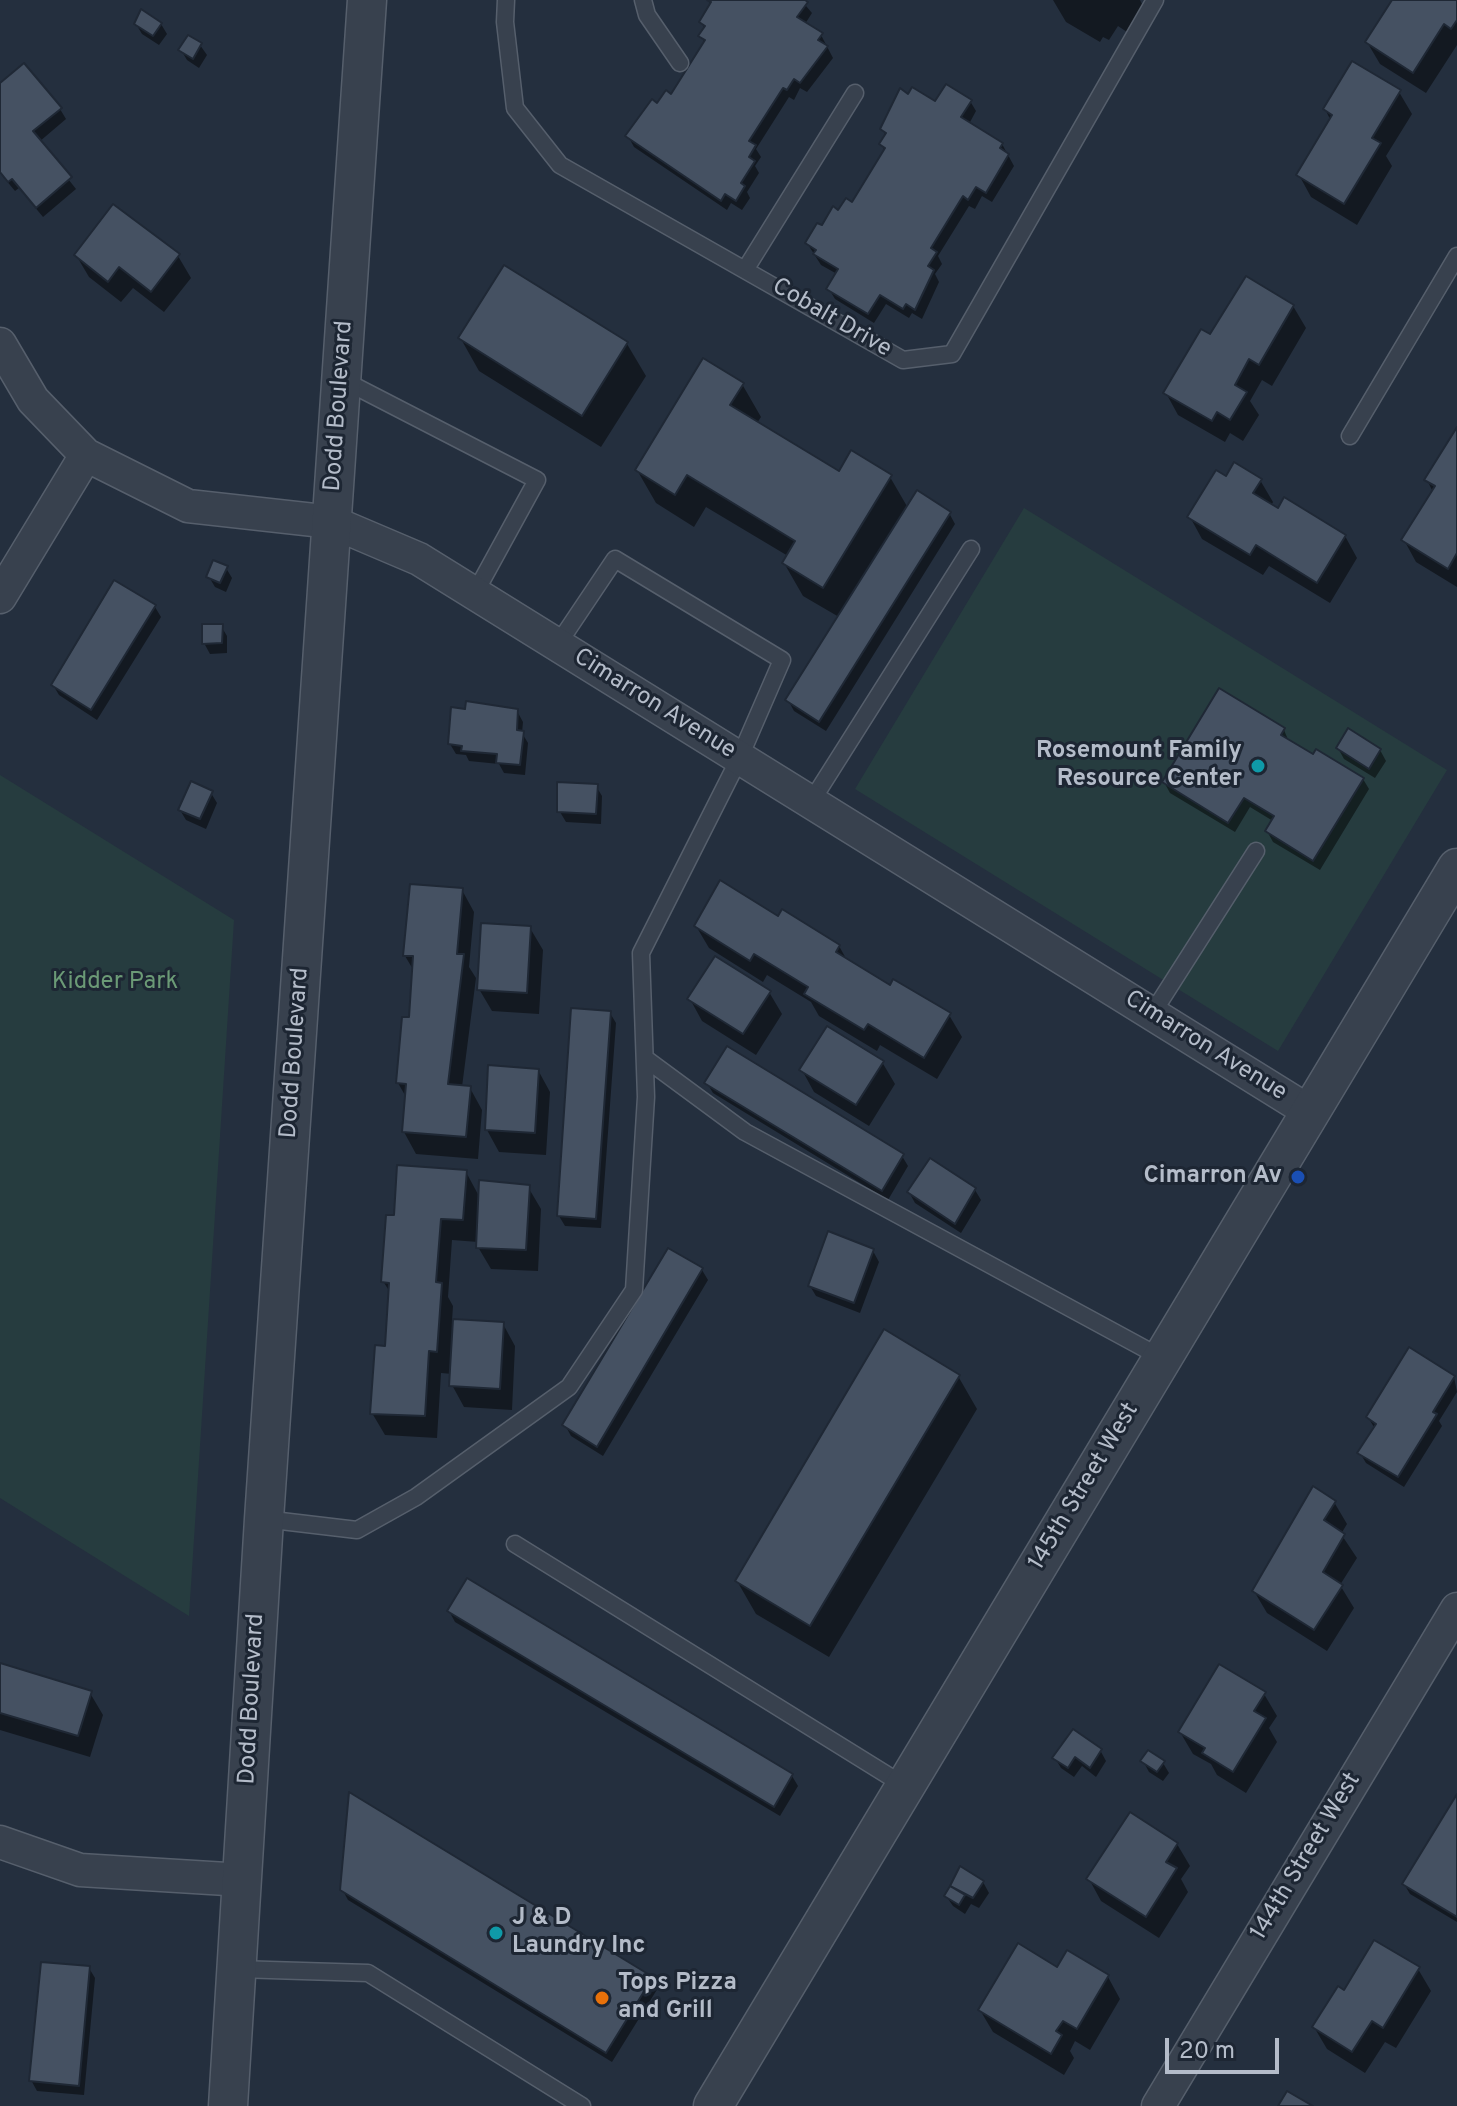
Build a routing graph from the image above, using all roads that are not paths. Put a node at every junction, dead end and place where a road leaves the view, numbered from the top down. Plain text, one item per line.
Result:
1 (367, 0) edge
2 (506, 0) edge
3 (643, 0) edge
4 (1155, 0) edge
5 (680, 63) dead end
6 (855, 93) dead end
7 (1457, 256) edge
8 (745, 270) junction
9 (1450, 280) edge
10 (0, 344) edge
11 (343, 380) junction
12 (1350, 436) dead end
13 (86, 455) junction
14 (332, 522) junction
15 (971, 549) dead end
16 (475, 593) junction
17 (0, 597) edge
18 (558, 644) junction
19 (739, 759) junction
20 (811, 802) junction
21 (1256, 851) dead end
22 (1457, 868) edge
23 (1152, 1014) junction
24 (646, 1059) junction
25 (1310, 1112) junction
26 (1162, 1358) junction
27 (264, 1519) junction
28 (515, 1544) dead end
29 (1457, 1609) edge
30 (905, 1786) junction
31 (0, 1842) edge
32 (243, 1880) junction
33 (237, 1969) junction
34 (228, 2106) edge
35 (582, 2106) edge
36 (713, 2106) edge
37 (1158, 2106) edge

1 - 11 street, Dodd Boulevard
2 - 8 lane, Cobalt Drive
3 - 5 lane
4 - 8 lane, Cobalt Drive
6 - 8 lane
7 - 9 lane
9 - 12 lane
10 - 13 street, Cimarron Avenue
11 - 14 street, Dodd Boulevard
11 - 16 lane
13 - 14 street, Cimarron Avenue
13 - 17 street
14 - 16 street, Cimarron Avenue
14 - 27 street, Dodd Boulevard
15 - 20 lane
16 - 18 street, Cimarron Avenue
18 - 19 street, Cimarron Avenue
18 - 19 lane
19 - 20 street, Cimarron Avenue
19 - 24 lane
20 - 23 street, Cimarron Avenue
21 - 23 lane
22 - 25 street, 145th Street West
23 - 25 street, Cimarron Avenue
24 - 26 lane
24 - 27 lane
25 - 26 street, 145th Street West
26 - 30 street, 145th Street West
27 - 32 street, Dodd Boulevard
28 - 30 lane
29 - 37 street, 144th Street West
30 - 36 street, 145th Street West
31 - 32 street
32 - 33 street, Dodd Boulevard
33 - 34 street, Dodd Boulevard
33 - 35 lane

